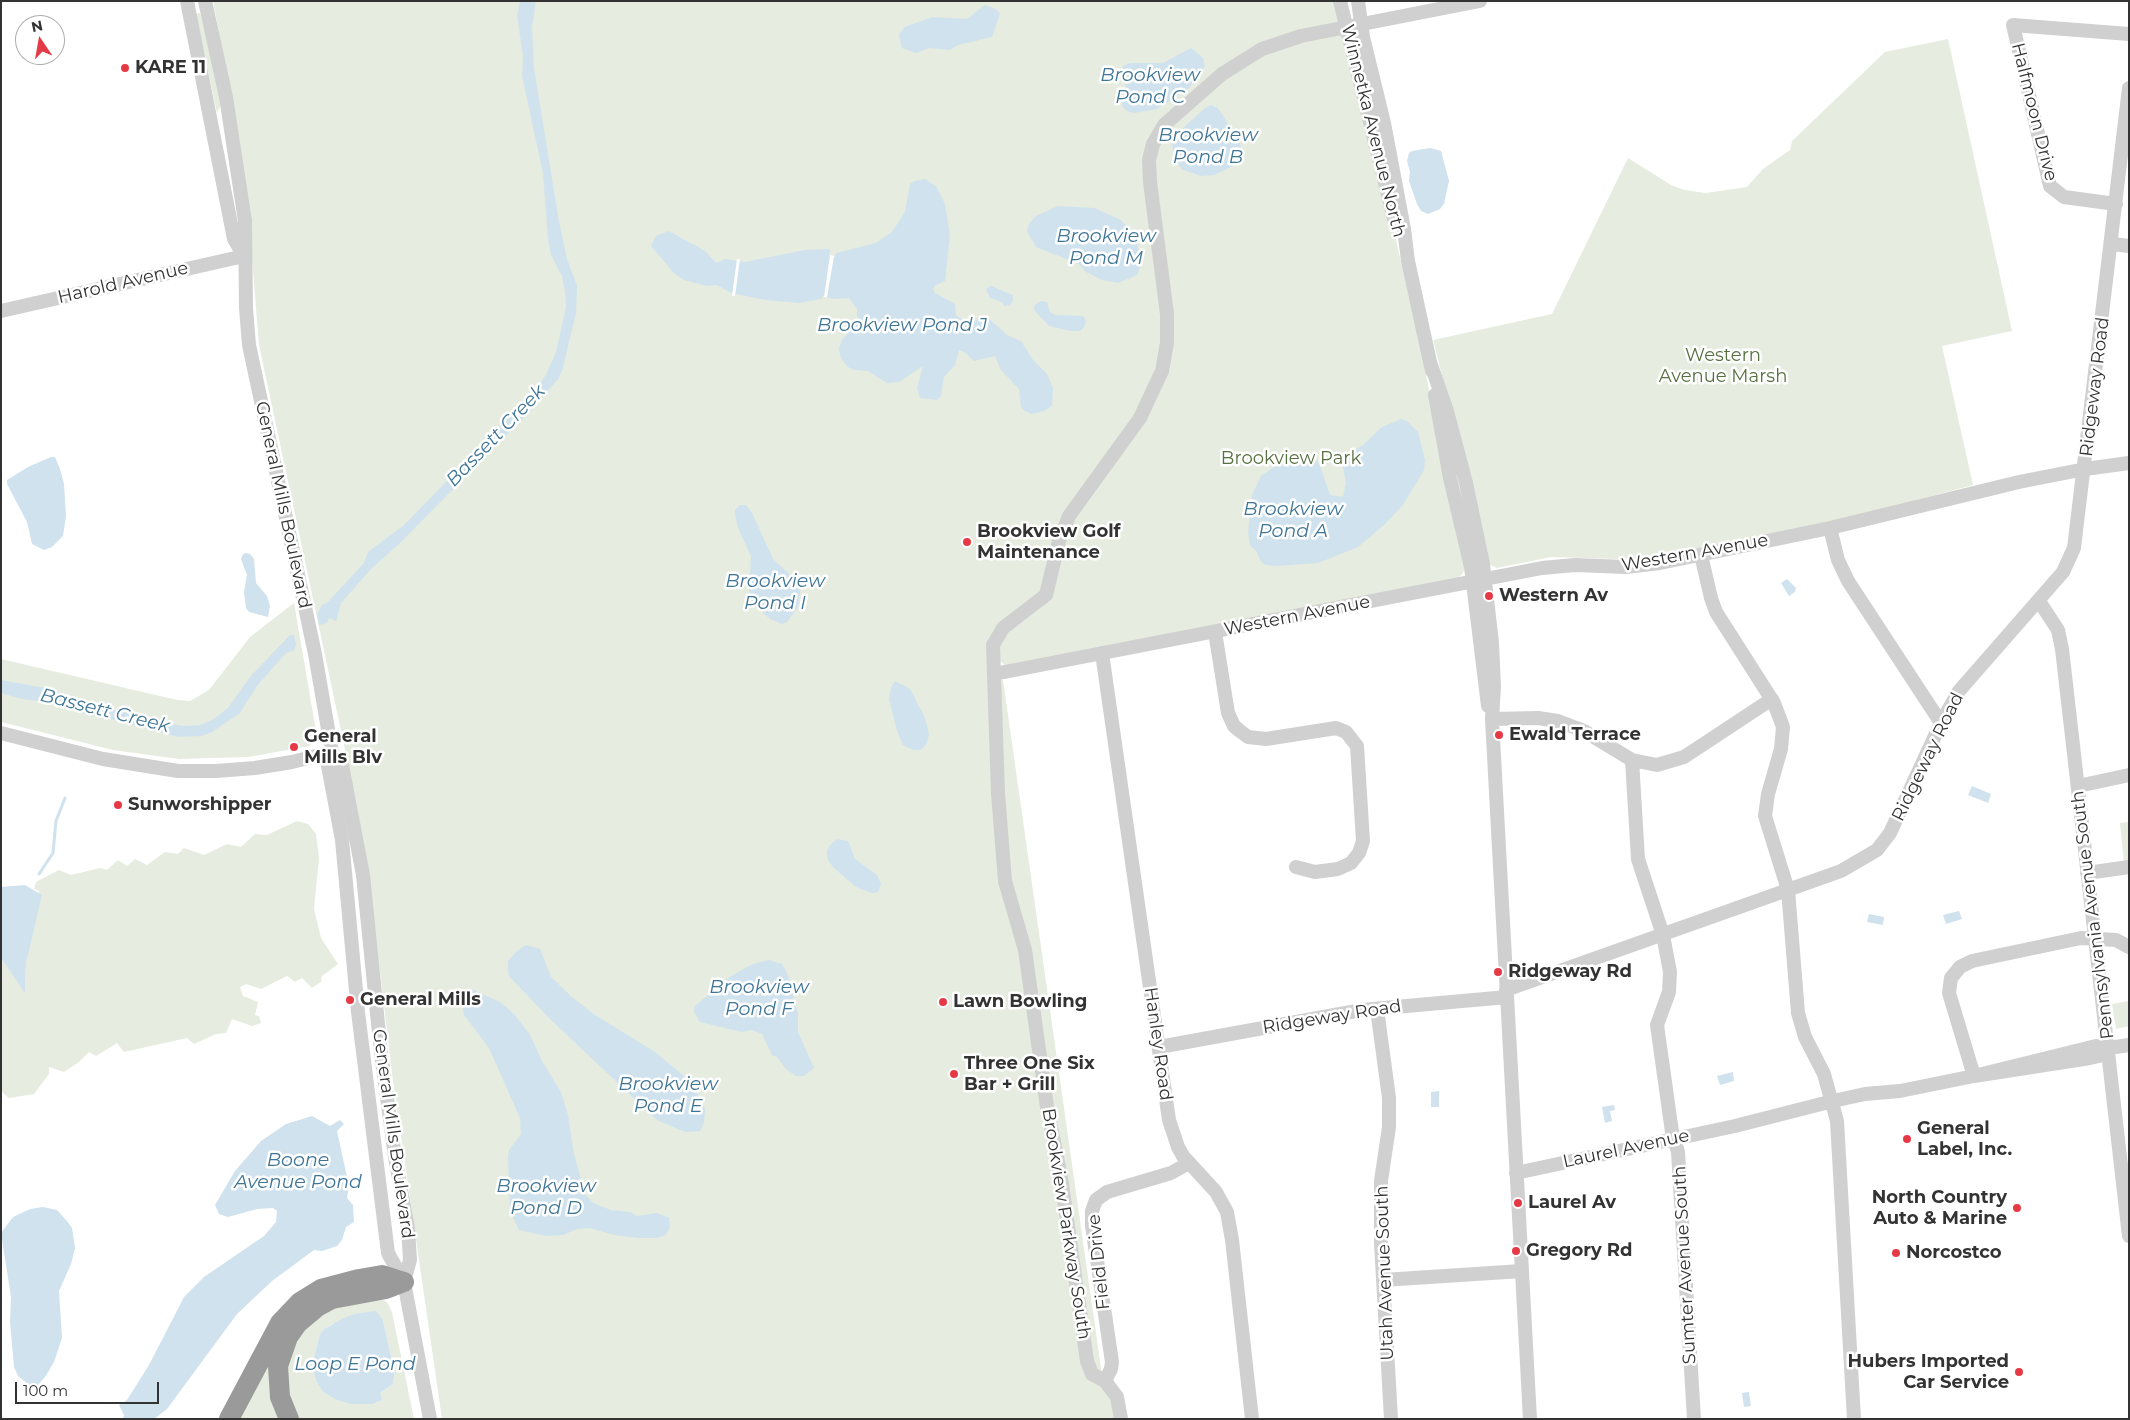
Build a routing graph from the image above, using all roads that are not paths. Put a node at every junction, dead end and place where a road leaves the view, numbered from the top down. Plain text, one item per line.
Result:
1 (187, 1) edge
2 (205, 1) edge
3 (1340, 1) edge
4 (1348, 1) edge
5 (1358, 1) edge
6 (1480, 1) edge
7 (1361, 25) junction
8 (1346, 28) junction
9 (2129, 34) edge
10 (2129, 88) edge
11 (2116, 204) junction
12 (2112, 244) junction
13 (2129, 246) edge
14 (244, 256) junction
15 (1408, 260) junction
16 (1, 311) edge
17 (2129, 463) edge
18 (2085, 469) junction
19 (1830, 528) junction
20 (1701, 555) junction
21 (1479, 581) junction
22 (2039, 601) junction
23 (1215, 632) junction
24 (1102, 653) junction
25 (994, 674) junction
26 (1772, 699) junction
27 (1492, 719) junction
28 (1941, 723) junction
29 (1, 733) edge
30 (332, 752) junction
31 (1632, 760) junction
32 (2129, 775) edge
33 (2078, 786) junction
34 (1296, 867) dead end
35 (2129, 867) edge
36 (2087, 873) junction
37 (1788, 890) junction
38 (1663, 935) junction
39 (2094, 939) junction
40 (2129, 947) edge
41 (1507, 993) junction
42 (1376, 1008) junction
43 (2129, 1045) edge
44 (1159, 1047) junction
45 (2109, 1048) junction
46 (1974, 1076) junction
47 (1834, 1105) junction
48 (1675, 1139) junction
49 (1189, 1163) junction
50 (1516, 1173) junction
51 (2129, 1236) edge
52 (1522, 1271) junction
53 (1382, 1280) junction
54 (404, 1282) junction
55 (1105, 1381) junction
56 (229, 1419) edge
57 (289, 1419) edge
58 (430, 1419) edge
59 (1121, 1419) edge
60 (1252, 1419) edge
61 (1391, 1419) edge
62 (1530, 1419) edge
63 (1694, 1419) edge
64 (1854, 1419) edge

1 - 14 street, General Mills Boulevard
2 - 14 street, General Mills Boulevard
3 - 8 street, Winnetka Avenue North
4 - 7 street
5 - 7 street, Winnetka Avenue North
6 - 7 street
7 - 8 street, Brookview Parkway South
7 - 15 street, Winnetka Avenue North
8 - 15 street, Winnetka Avenue North
8 - 25 street, Brookview Parkway South
9 - 11 street, Halfmoon Drive
10 - 11 street, Ridgeway Road
11 - 12 street, Ridgeway Road
12 - 13 street
12 - 18 street, Ridgeway Road
14 - 16 street, Harold Avenue
14 - 30 street, General Mills Boulevard
15 - 21 street, Winnetka Avenue North
17 - 18 street, Western Avenue
18 - 19 street, Western Avenue
18 - 22 street, Ridgeway Road
19 - 20 street, Western Avenue
19 - 28 street
20 - 21 street, Western Avenue
20 - 26 street
21 - 23 street, Western Avenue
21 - 27 street, Winnetka Avenue North
22 - 28 street, Ridgeway Road
22 - 33 street, Pennsylvania Avenue South
23 - 24 street, Western Avenue
23 - 34 street
24 - 25 street, Western Avenue
24 - 44 street, Hanley Road
25 - 55 street, Brookview Parkway South
26 - 31 street
26 - 37 street
27 - 31 street
27 - 41 street, Winnetka Avenue North
28 - 37 street, Ridgeway Road
29 - 30 street
30 - 54 street, General Mills Boulevard
30 - 54 street, General Mills Boulevard
31 - 38 street, Sumter Avenue South
32 - 33 street
33 - 36 street, Pennsylvania Avenue South
35 - 36 street
36 - 39 street, Pennsylvania Avenue South
37 - 38 street, Ridgeway Road
37 - 47 street
38 - 41 street, Ridgeway Road
38 - 48 street, Sumter Avenue South
39 - 40 street
39 - 45 street, Pennsylvania Avenue South
39 - 46 street
41 - 42 street, Ridgeway Road
41 - 50 street, Winnetka Avenue North
42 - 44 street, Ridgeway Road
42 - 53 street, Utah Avenue South
43 - 45 street, Laurel Avenue
44 - 49 street, Hanley Road
45 - 46 street, Laurel Avenue
45 - 51 street, Pennsylvania Avenue South
46 - 47 street, Laurel Avenue
47 - 48 street, Laurel Avenue
47 - 64 street
48 - 50 street, Laurel Avenue
48 - 63 street, Sumter Avenue South
49 - 55 street, Field Drive
49 - 60 street, Hanley Road
50 - 52 street, Winnetka Avenue North
52 - 53 street
52 - 62 street, Winnetka Avenue North
53 - 61 street, Utah Avenue South
54 - 56 highway
54 - 57 highway
54 - 58 street, General Mills Boulevard
55 - 59 street

